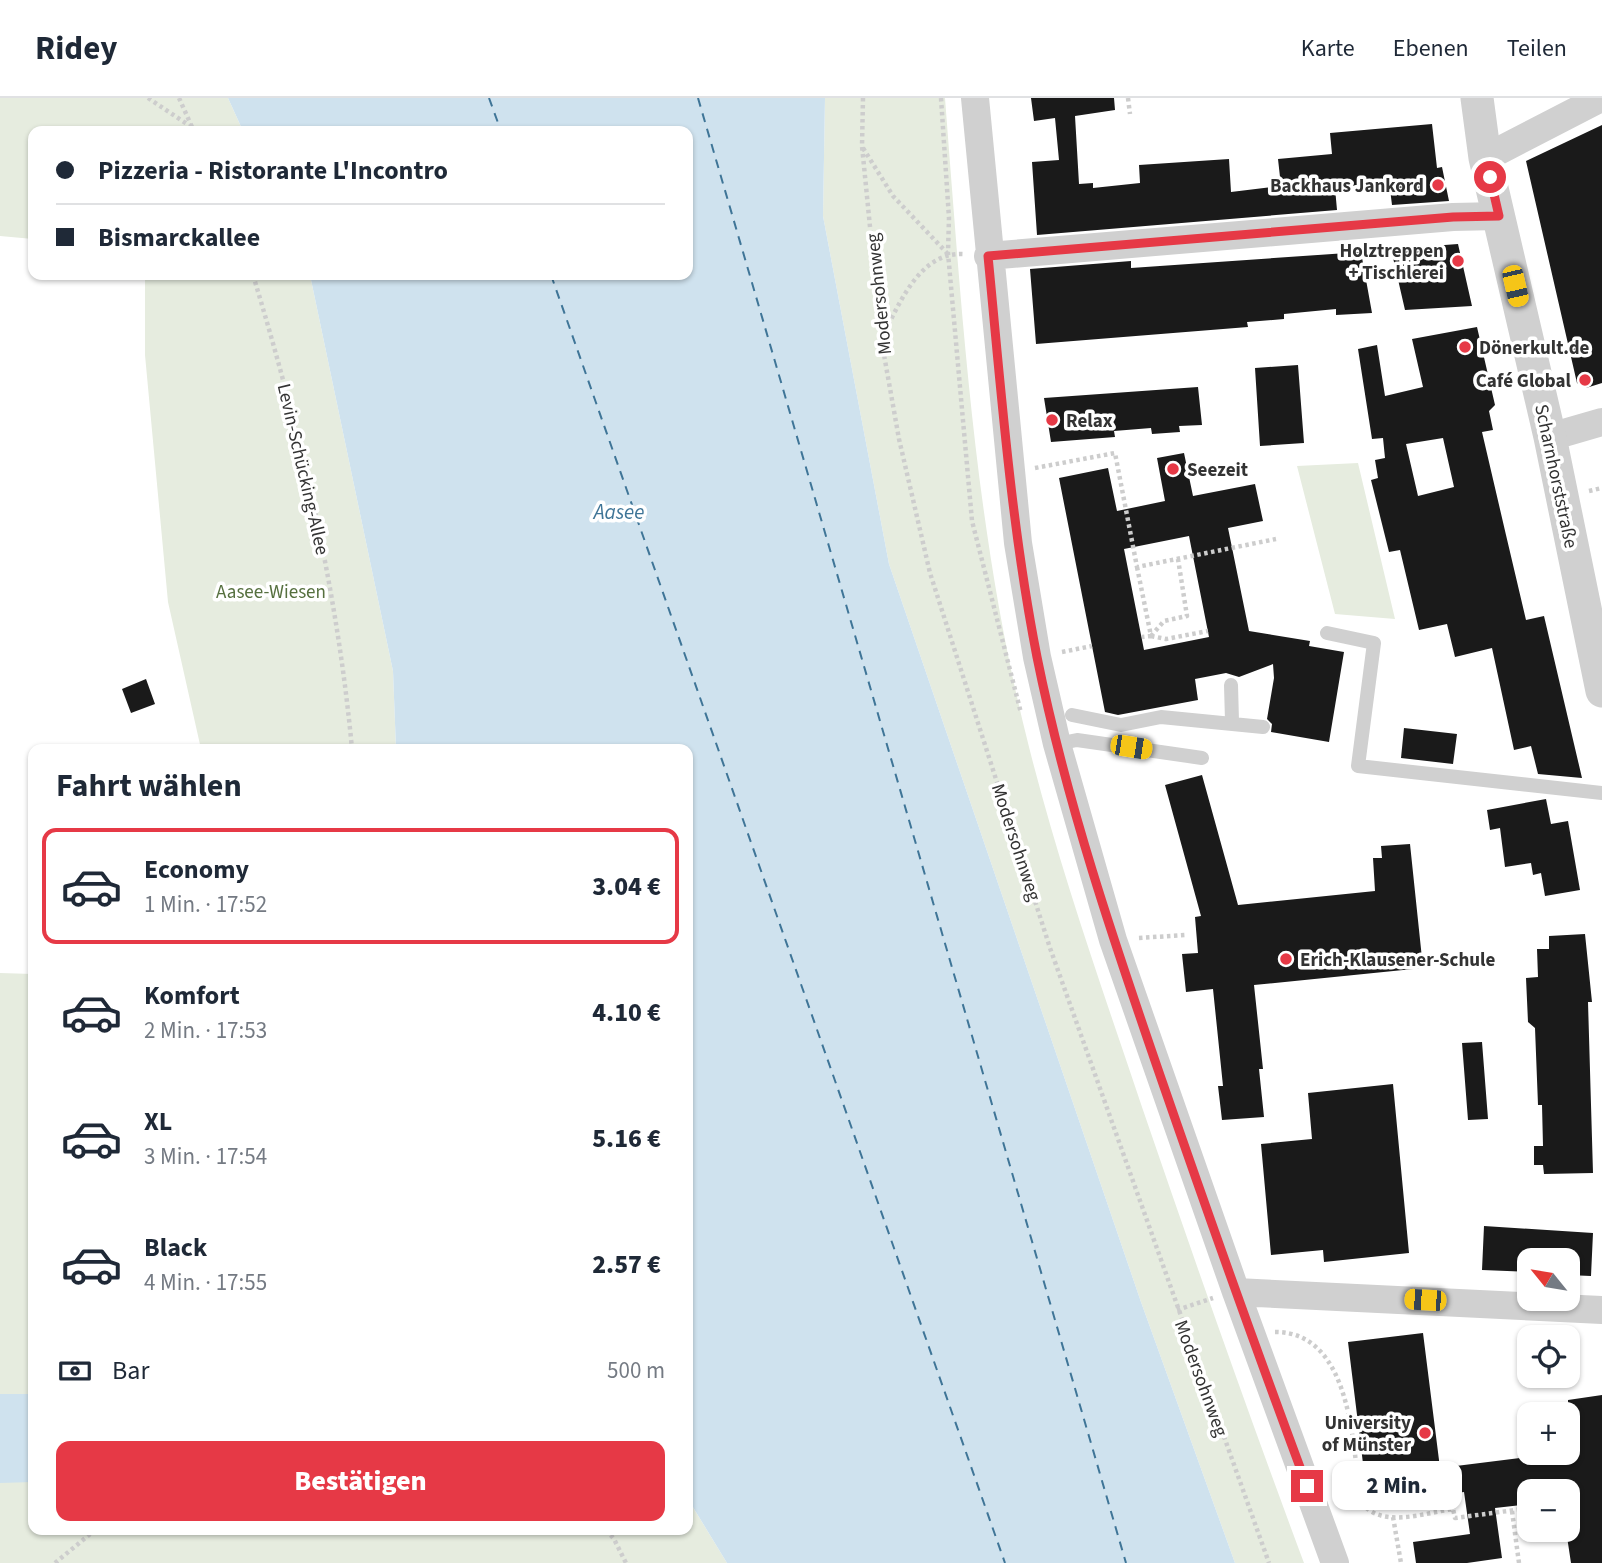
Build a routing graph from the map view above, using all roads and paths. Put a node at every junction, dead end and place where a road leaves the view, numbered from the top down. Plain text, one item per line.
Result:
1 (148, 98) edge
2 (179, 98) edge
3 (863, 98) edge
4 (975, 98) edge
5 (1128, 98) edge
6 (1477, 98) edge
7 (1601, 98) edge
8 (1130, 114) dead end
9 (187, 126) edge
10 (191, 126) edge
11 (862, 146) junction
12 (1485, 158) junction
13 (1499, 216) junction
14 (948, 253) junction
15 (988, 256) junction
16 (255, 280) edge
17 (881, 338) junction
18 (1602, 422) edge
19 (1550, 438) junction
20 (1010, 473) junction
21 (1602, 488) edge
22 (1584, 492) dead end
23 (1276, 539) dead end
24 (1178, 559) junction
25 (1137, 567) junction
26 (1208, 631) dead end
27 (1327, 633) dead end
28 (1151, 636) junction
29 (1142, 638) dead end
30 (1231, 685) dead end
31 (1602, 691) edge
32 (1072, 715) dead end
33 (1232, 721) junction
34 (1263, 727) dead end
35 (352, 744) edge
36 (1057, 744) junction
37 (1202, 758) dead end
38 (1602, 793) edge
39 (1227, 1294) junction
40 (1177, 1310) junction
41 (1602, 1310) edge
42 (1250, 1332) junction
43 (1517, 1510) edge
44 (1512, 1511) junction
45 (1393, 1517) junction
46 (89, 1535) edge
47 (610, 1535) edge
48 (55, 1563) edge
49 (626, 1563) edge
50 (1269, 1563) edge
51 (1335, 1563) edge
52 (1401, 1563) edge
53 (1519, 1563) edge

1 - 9 path
2 - 10 path
3 - 11 path, Modersohnweg
4 - 15 street
5 - 8 path
6 - 12 street, Scharnhorststraße
7 - 12 street
11 - 14 path
11 - 17 path, Modersohnweg
12 - 13 street, Scharnhorststraße
13 - 15 street
13 - 19 street, Scharnhorststraße
14 - 15 path
14 - 17 path
15 - 20 street
16 - 35 path, Levin-Schücking-Allee
17 - 40 path, Modersohnweg
18 - 19 street
19 - 31 street, Scharnhorststraße
20 - 25 path
20 - 36 street
21 - 22 path
23 - 24 path
24 - 25 path
24 - 28 path
25 - 28 path
26 - 28 path
27 - 38 lane
28 - 29 path
30 - 33 lane
32 - 33 lane
33 - 34 lane
36 - 37 lane
36 - 39 street
39 - 40 path
39 - 41 street
39 - 42 street
40 - 50 path, Modersohnweg
42 - 45 path
42 - 51 street
43 - 44 path
44 - 45 path
44 - 53 path
45 - 52 path
46 - 48 path
47 - 49 path

